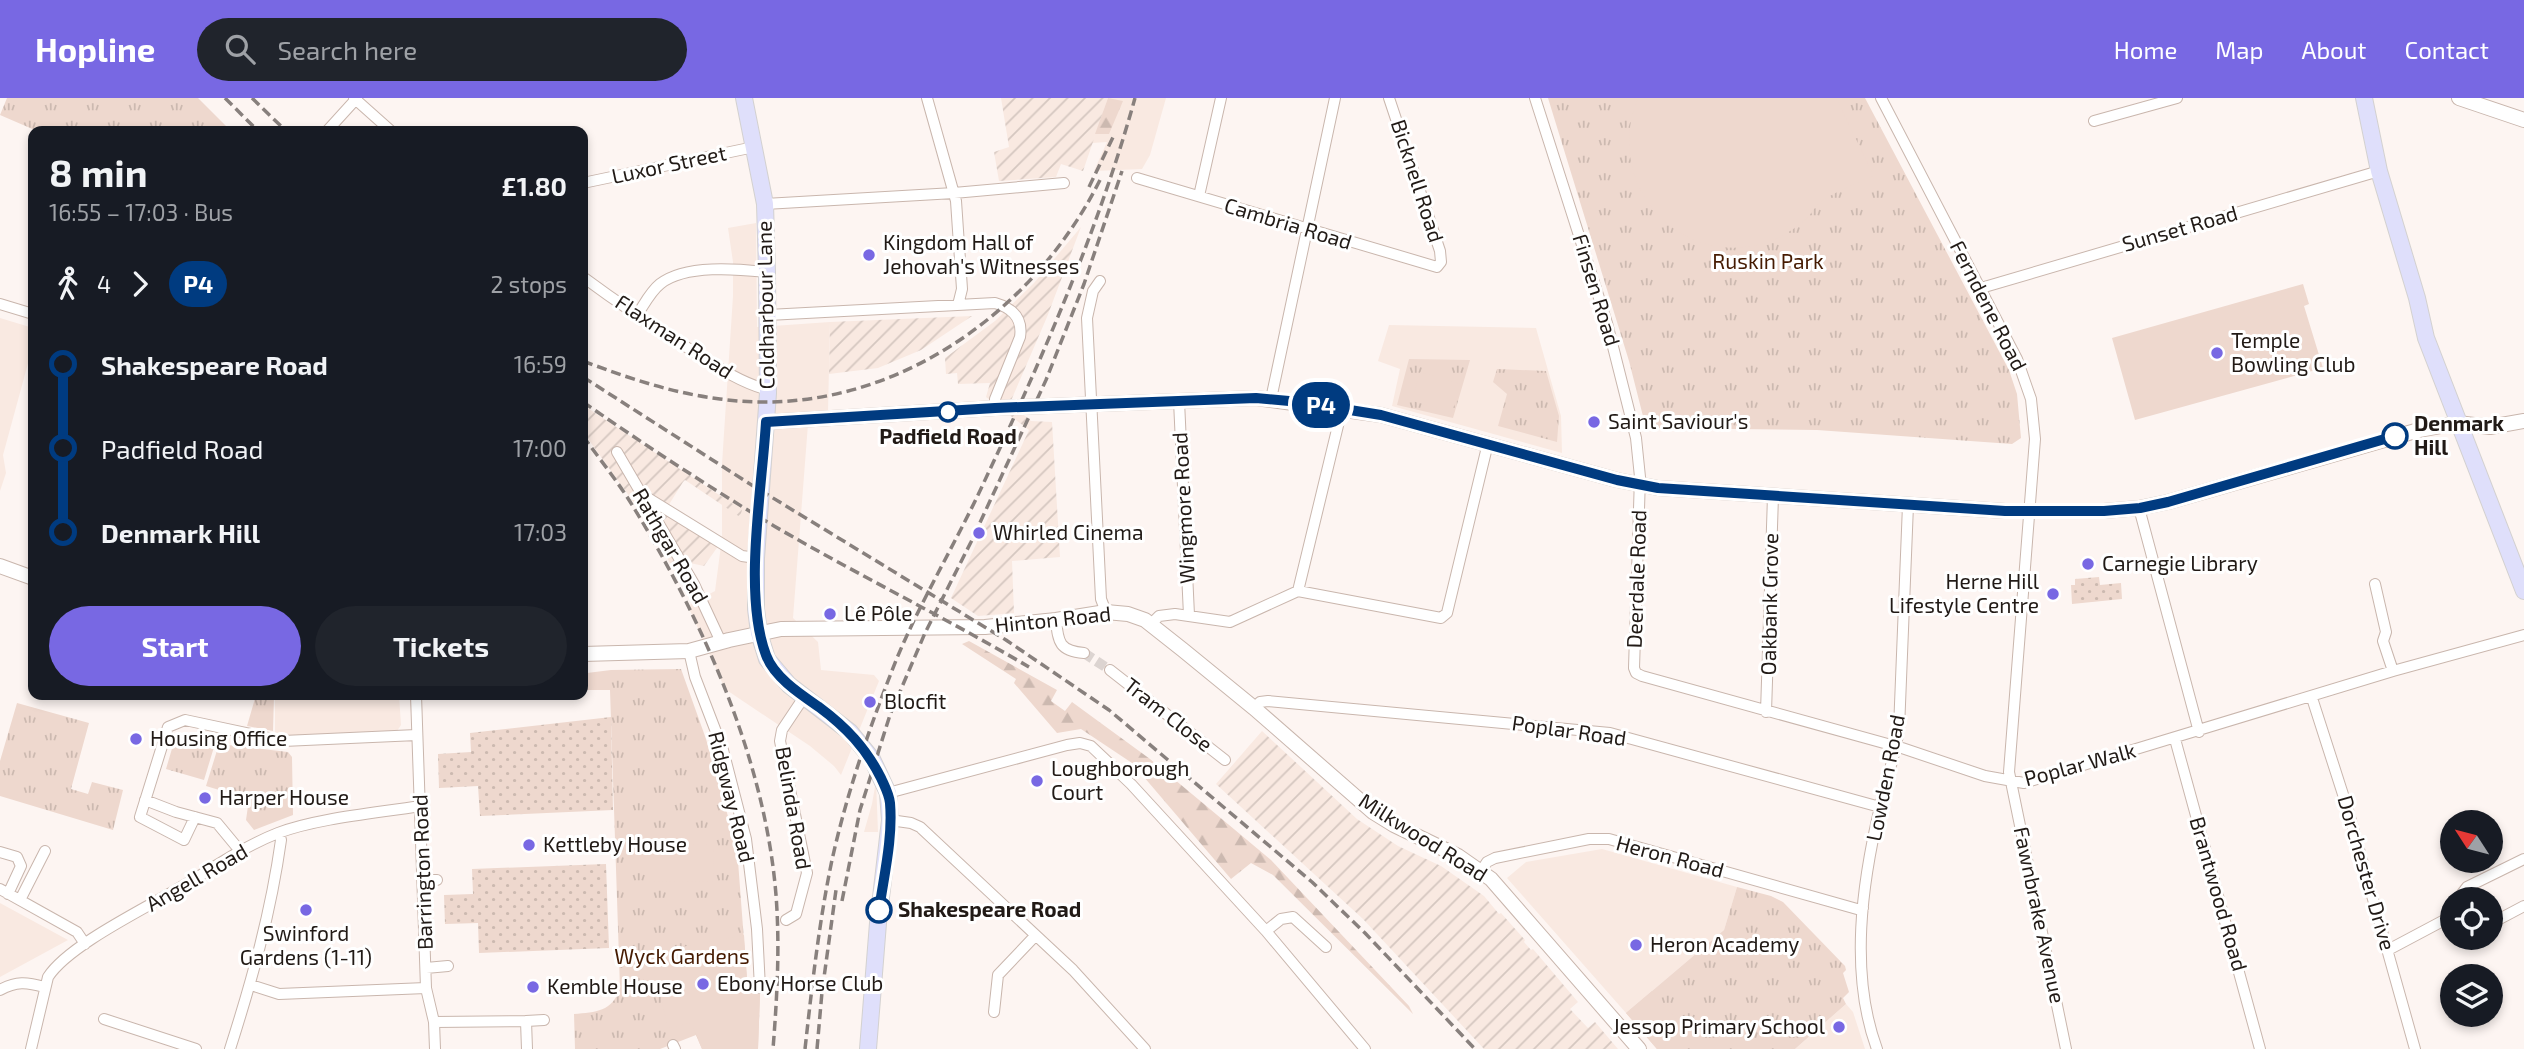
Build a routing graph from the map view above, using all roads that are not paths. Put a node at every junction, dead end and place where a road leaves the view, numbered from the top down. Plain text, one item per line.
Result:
1 (744, 98) edge
2 (926, 98) edge
3 (1221, 98) edge
4 (1335, 98) edge
5 (1389, 98) edge
6 (1535, 98) edge
7 (1881, 98) edge
8 (2176, 98) edge
9 (2364, 98) edge
10 (2459, 98) edge
11 (356, 99) edge
12 (2524, 120) edge
13 (2094, 121) dead end
14 (332, 126) edge
15 (386, 126) edge
16 (754, 147) junction
17 (2379, 171) junction
18 (1137, 178) dead end
19 (588, 182) edge
20 (1064, 183) dead end
21 (954, 193) junction
22 (1199, 196) junction
23 (765, 204) junction
24 (1307, 229) junction
25 (1440, 265) joint
26 (767, 272) junction
27 (588, 281) edge
28 (1100, 281) dead end
29 (1981, 288) junction
30 (0, 304) edge
31 (958, 305) junction
32 (28, 312) edge
33 (637, 315) junction
34 (768, 315) junction
35 (768, 390) junction
36 (1270, 399) junction
37 (1179, 401) junction
38 (1092, 404) junction
39 (995, 408) junction
40 (1342, 409) junction
41 (2524, 421) edge
42 (766, 422) junction
43 (2458, 423) junction
44 (1488, 443) junction
45 (617, 452) dead end
46 (1639, 486) junction
47 (639, 493) junction
48 (1773, 496) junction
49 (1908, 505) junction
50 (2140, 508) junction
51 (2029, 512) junction
52 (755, 558) junction
53 (0, 566) edge
54 (28, 576) edge
55 (2375, 584) dead end
56 (1298, 591) junction
57 (2524, 591) edge
58 (1106, 612) junction
59 (1189, 615) junction
60 (1056, 620) junction
61 (1151, 624) junction
62 (759, 633) junction
63 (2524, 635) edge
64 (721, 642) junction
65 (689, 651) junction
66 (1084, 653) tunnel mouth
67 (588, 654) edge
68 (1110, 670) tunnel mouth
69 (2393, 671) junction
70 (1636, 673) joint
71 (804, 697) junction
72 (2312, 698) junction
73 (416, 700) edge
74 (1254, 708) junction
75 (1766, 712) junction
76 (2199, 732) junction
77 (417, 735) junction
78 (2175, 739) junction
79 (1896, 747) junction
80 (1225, 760) dead end
81 (2011, 781) junction
82 (888, 793) junction
83 (145, 800) junction
84 (420, 806) junction
85 (1880, 807) junction
86 (195, 817) junction
87 (890, 820) junction
88 (279, 833) junction
89 (45, 851) dead end
90 (0, 852) edge
91 (241, 852) junction
92 (2524, 859) edge
93 (1481, 871) junction
94 (423, 880) junction
95 (437, 880) dead end
96 (2468, 887) edge
97 (4, 892) edge
98 (20, 900) junction
99 (2524, 906) edge
100 (1863, 908) junction
101 (2503, 916) edge
102 (786, 920) dead end
103 (2440, 922) edge
104 (1266, 931) junction
105 (1035, 936) junction
106 (85, 944) junction
107 (1326, 947) dead end
108 (2388, 950) junction
109 (448, 966) dead end
110 (426, 968) junction
111 (251, 985) junction
112 (44, 987) junction
113 (426, 988) junction
114 (760, 988) dead end
115 (0, 990) edge
116 (994, 1012) dead end
117 (104, 1019) dead end
118 (544, 1020) dead end
119 (526, 1021) junction
120 (434, 1022) junction
121 (31, 1049) edge
122 (196, 1049) edge
123 (230, 1049) edge
124 (435, 1049) edge
125 (527, 1049) edge
126 (868, 1049) edge
127 (1145, 1049) edge
128 (1365, 1049) edge
129 (1639, 1049) edge
130 (1877, 1049) edge
131 (2066, 1049) edge
132 (2260, 1049) edge
133 (2415, 1049) edge

1 - 16 main road, Coldharbour Lane
2 - 21 street
3 - 22 street
4 - 24 street
5 - 25 street, Bicknell Road
6 - 46 street, Finsen Road
7 - 29 street, Ferndene Road
8 - 13 street
9 - 17 main road
10 - 12 street
11 - 14 street
11 - 15 street
16 - 19 street, Luxor Street
16 - 23 main road, Coldharbour Lane
17 - 29 street, Sunset Road
17 - 43 main road
18 - 22 street, Cambria Road
20 - 21 street
21 - 23 street
21 - 31 street
22 - 24 street, Cambria Road
23 - 26 main road, Coldharbour Lane
24 - 25 street, Cambria Road
24 - 36 street
26 - 33 street
26 - 34 main road, Coldharbour Lane
27 - 33 street, Flaxman Road
28 - 38 street
29 - 51 street, Ferndene Road
30 - 32 street
31 - 34 street
31 - 39 street
33 - 35 street, Flaxman Road
34 - 35 main road, Coldharbour Lane
35 - 42 main road, Coldharbour Lane
36 - 37 street
36 - 40 street
37 - 38 street
37 - 59 street, Wingmore Road
38 - 39 street
38 - 58 street
39 - 42 street
40 - 44 street
40 - 56 street
41 - 43 street
42 - 52 main road, Coldharbour Lane
43 - 50 street
43 - 57 main road
44 - 46 street
44 - 56 street
45 - 47 street, Rathgar Road
46 - 48 street
46 - 70 street, Deerdale Road
47 - 52 street
47 - 64 street, Rathgar Road
48 - 49 street
48 - 75 street, Oakbank Grove
49 - 51 street
49 - 79 street, Lowden Road
50 - 51 street
50 - 76 street
51 - 81 street, Ferndene Road
52 - 62 main road, Coldharbour Lane
53 - 54 street
55 - 69 street
56 - 59 street
58 - 60 street, Hinton Road
58 - 61 street, Hinton Road
59 - 61 street
60 - 62 street, Hinton Road
60 - 66 street
61 - 74 street, Milkwood Road
62 - 64 street, Hinton Road
62 - 71 main road, Coldharbour Lane
63 - 69 street, Poplar Walk
64 - 65 street, Hinton Road
65 - 67 street, Hinton Road
65 - 114 street, Ridgway Road
68 - 80 street, Tram Close
69 - 72 street, Poplar Walk
70 - 75 street, Poplar Walk
71 - 82 main road, Coldharbour Lane
71 - 102 street, Belinda Road
72 - 76 street, Poplar Walk
72 - 108 street, Dorchester Drive
73 - 77 street, Barrington Road
74 - 85 street, Poplar Road
74 - 93 street, Milkwood Road
75 - 79 street, Poplar Walk
76 - 78 street, Poplar Walk
77 - 83 street
77 - 84 street, Barrington Road
78 - 81 street, Poplar Walk
78 - 132 street, Brantwood Road
79 - 81 street, Poplar Walk
79 - 85 street, Lowden Road
81 - 131 street, Fawnbrake Avenue
82 - 87 main road, Coldharbour Lane
82 - 104 street
83 - 86 street
83 - 86 street
84 - 88 street, Angell Road
84 - 94 street, Barrington Road
85 - 100 street, Lowden Road
86 - 91 street
87 - 105 street
87 - 126 main road, Coldharbour Lane
88 - 91 street, Angell Road
88 - 111 street
89 - 98 street
90 - 97 street
91 - 106 street, Angell Road
92 - 96 street
93 - 100 street, Heron Road
93 - 129 street, Milkwood Road
94 - 95 street
94 - 110 street, Barrington Road
97 - 98 street
98 - 106 street
99 - 101 street
100 - 130 street, Lowden Road
103 - 108 street
104 - 107 street
104 - 128 street
105 - 116 street
105 - 127 street
106 - 112 street, Angell Road
108 - 133 street, Dorchester Drive
109 - 110 street
110 - 113 street, Barrington Road
111 - 113 street
111 - 123 street
112 - 115 street
112 - 121 street
113 - 120 street, Barrington Road
117 - 122 street
118 - 119 street
119 - 120 street
119 - 125 street
120 - 124 street, Barrington Road

